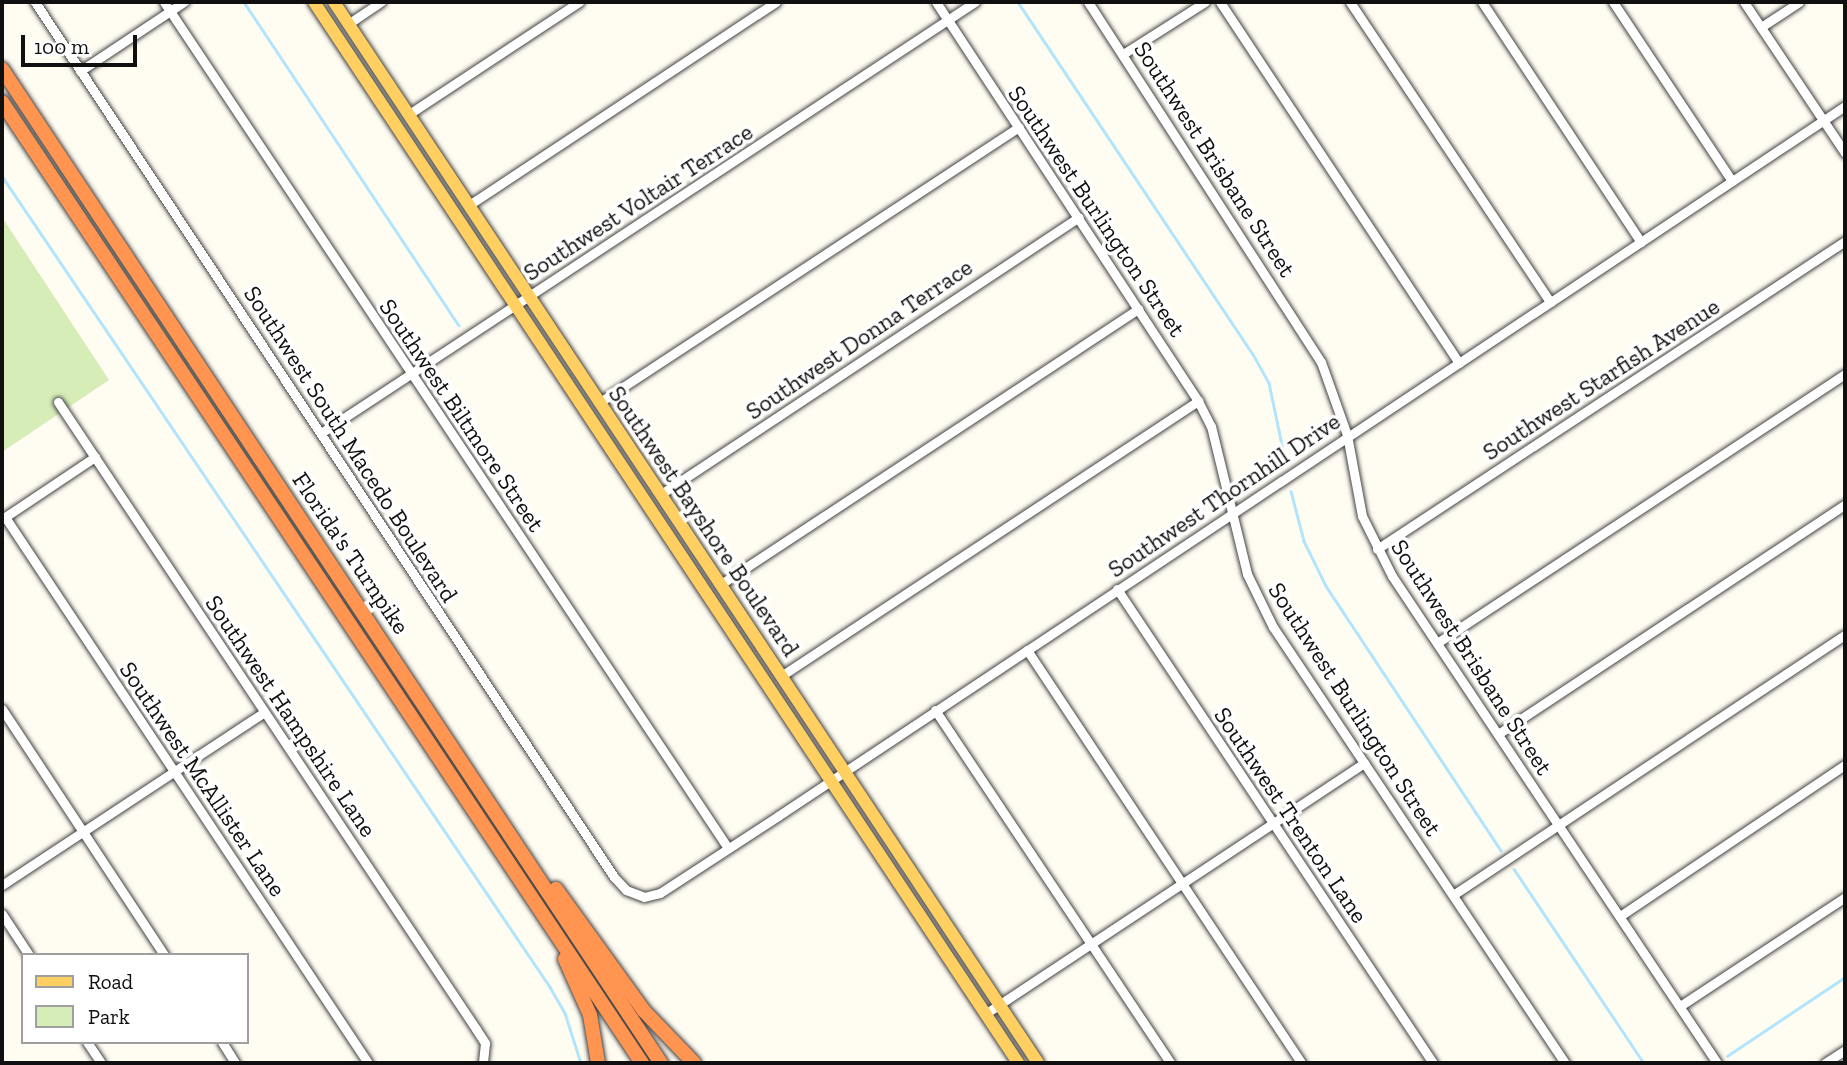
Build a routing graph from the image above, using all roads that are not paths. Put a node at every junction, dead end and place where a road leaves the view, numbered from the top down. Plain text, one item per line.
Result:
1 (35, 2) edge
2 (164, 2) edge
3 (184, 2) edge
4 (314, 2) edge
5 (334, 2) edge
6 (381, 2) edge
7 (579, 2) edge
8 (776, 2) edge
9 (936, 2) edge
10 (975, 2) edge
11 (1088, 2) edge
12 (1205, 2) edge
13 (1220, 2) edge
14 (1350, 2) edge
15 (1482, 2) edge
16 (1613, 2) edge
17 (1744, 2) edge
18 (1799, 2) edge
19 (170, 11) junction
20 (948, 20) junction
21 (348, 24) junction
22 (1761, 27) junction
23 (346, 51) junction
24 (1123, 54) junction
25 (2, 69) edge
26 (80, 71) junction
27 (2, 103) edge
28 (1845, 106) edge
29 (409, 114) junction
30 (1823, 120) junction
31 (1019, 127) junction
32 (399, 130) junction
33 (1845, 153) edge
34 (1732, 181) junction
35 (458, 188) junction
36 (469, 205) junction
37 (1079, 217) junction
38 (1845, 241) edge
39 (1641, 242) junction
40 (530, 296) junction
41 (1550, 302) junction
42 (516, 306) junction
43 (1138, 309) junction
44 (1459, 363) junction
45 (1845, 373) edge
46 (412, 374) junction
47 (1198, 401) junction
48 (58, 402) dead end
49 (600, 402) junction
50 (321, 433) junction
51 (1347, 435) junction
52 (95, 457) junction
53 (661, 494) junction
54 (1845, 504) edge
55 (1230, 514) junction
56 (3, 518) edge
57 (663, 529) junction
58 (1377, 549) junction
59 (721, 584) junction
60 (1117, 589) junction
61 (721, 615) junction
62 (1845, 635) edge
63 (1437, 643) junction
64 (1027, 650) junction
65 (770, 658) junction
66 (782, 676) junction
67 (2, 709) edge
68 (935, 710) junction
69 (264, 712) junction
70 (1499, 734) junction
71 (1364, 763) junction
72 (1845, 765) edge
73 (173, 770) junction
74 (845, 770) junction
75 (830, 780) junction
76 (494, 808) junction
77 (1274, 824) junction
78 (1559, 827) junction
79 (82, 831) junction
80 (728, 848) junction
81 (1182, 884) junction
82 (2, 885) edge
83 (1453, 895) junction
84 (644, 897) joint
85 (1845, 897) edge
86 (2, 914) edge
87 (1620, 916) junction
88 (549, 926) junction
89 (1092, 945) junction
90 (28, 953) edge
91 (162, 953) edge
92 (999, 1005) junction
93 (1680, 1006) junction
94 (985, 1014) junction
95 (88, 1044) edge
96 (223, 1044) edge
97 (1845, 1050) edge
98 (484, 1059) edge
99 (101, 1063) edge
100 (235, 1063) edge
101 (368, 1063) edge
102 (598, 1063) edge
103 (642, 1063) edge
104 (661, 1063) edge
105 (694, 1063) edge
106 (1018, 1063) edge
107 (1038, 1063) edge
108 (1170, 1063) edge
109 (1301, 1063) edge
110 (1433, 1063) edge
111 (1565, 1063) edge
112 (1717, 1063) edge
113 (1825, 1063) edge

1 - 26 street, Southwest South Macedo Boulevard
2 - 19 street, Southwest Biltmore Street
3 - 19 street
4 - 23 main road, Southwest Bayshore Boulevard
5 - 21 main road, Southwest Bayshore Boulevard
6 - 21 street
7 - 29 street
8 - 36 street
9 - 20 street, Southwest Burlington Street
10 - 20 street, Southwest Voltair Terrace
11 - 24 street, Southwest Brisbane Street
12 - 24 street
13 - 44 street
14 - 41 street
15 - 39 street
16 - 34 street
17 - 22 street
18 - 22 street
19 - 26 street
19 - 46 street, Southwest Biltmore Street
20 - 31 street, Southwest Burlington Street
20 - 40 street, Southwest Voltair Terrace
21 - 29 main road, Southwest Bayshore Boulevard
22 - 30 street
23 - 29 main road
23 - 32 main road, Southwest Bayshore Boulevard
24 - 51 street, Southwest Brisbane Street
25 - 76 highway, Florida's Turnpike
26 - 50 street, Southwest South Macedo Boulevard
27 - 88 highway, Florida's Turnpike
28 - 30 street, Southwest Thornhill Drive
29 - 35 main road, Southwest Bayshore Boulevard
30 - 33 street
30 - 34 street, Southwest Thornhill Drive
31 - 37 street, Southwest Burlington Street
31 - 49 street
32 - 35 main road
32 - 42 main road, Southwest Bayshore Boulevard
34 - 39 street, Southwest Thornhill Drive
35 - 36 main road, Southwest Bayshore Boulevard
36 - 40 main road, Southwest Bayshore Boulevard
37 - 43 street, Southwest Burlington Street
37 - 53 street, Southwest Donna Terrace
38 - 58 street, Southwest Starfish Avenue
39 - 41 street, Southwest Thornhill Drive
40 - 42 street, Southwest Voltair Terrace
40 - 49 main road, Southwest Bayshore Boulevard
41 - 44 street, Southwest Thornhill Drive
42 - 46 street, Southwest Voltair Terrace
42 - 57 main road, Southwest Bayshore Boulevard
43 - 47 street, Southwest Burlington Street
43 - 59 street
44 - 51 street, Southwest Thornhill Drive
45 - 63 street
46 - 50 street, Southwest Voltair Terrace
46 - 80 street, Southwest Biltmore Street
47 - 55 street, Southwest Burlington Street
47 - 66 street
48 - 52 street, Southwest Hampshire Lane
49 - 53 main road, Southwest Bayshore Boulevard
50 - 84 street, Southwest South Macedo Boulevard
51 - 55 street, Southwest Thornhill Drive
51 - 58 street, Southwest Brisbane Street
52 - 56 street
52 - 69 street, Southwest Hampshire Lane
53 - 59 main road, Southwest Bayshore Boulevard
54 - 70 street
55 - 60 street, Southwest Thornhill Drive
55 - 71 street, Southwest Burlington Street
56 - 73 street, Southwest McAllister Lane
57 - 59 main road
57 - 61 main road, Southwest Bayshore Boulevard
58 - 63 street, Southwest Brisbane Street
59 - 65 main road, Southwest Bayshore Boulevard
60 - 64 street, Southwest Thornhill Drive
60 - 77 street, Southwest Trenton Lane
61 - 65 main road
61 - 75 main road, Southwest Bayshore Boulevard
62 - 78 street
63 - 70 street, Southwest Brisbane Street
64 - 68 street, Southwest Thornhill Drive
64 - 81 street
65 - 66 main road, Southwest Bayshore Boulevard
66 - 74 main road, Southwest Bayshore Boulevard
67 - 79 street
68 - 74 street, Southwest Thornhill Drive
68 - 89 street
69 - 73 street
69 - 98 street, Southwest Hampshire Lane
70 - 78 street, Southwest Brisbane Street
71 - 77 street
71 - 83 street, Southwest Burlington Street
72 - 87 street
73 - 79 street
73 - 101 street, Southwest McAllister Lane
74 - 75 street, Southwest Thornhill Drive
74 - 92 main road, Southwest Bayshore Boulevard
75 - 80 street, Southwest Thornhill Drive
75 - 94 main road, Southwest Bayshore Boulevard
76 - 104 highway, Florida's Turnpike
76 - 105 highway
77 - 81 street
77 - 110 street, Southwest Trenton Lane
78 - 83 street
78 - 87 street, Southwest Brisbane Street
79 - 82 street
79 - 91 street
80 - 84 street, Southwest Thornhill Drive
81 - 89 street
81 - 109 street
83 - 111 street, Southwest Burlington Street
85 - 93 street
86 - 90 street
87 - 93 street, Southwest Brisbane Street
88 - 102 highway
88 - 103 highway, Florida's Turnpike
89 - 92 street
89 - 108 street
92 - 94 street
92 - 107 main road, Southwest Bayshore Boulevard
93 - 112 street, Southwest Brisbane Street
94 - 106 main road, Southwest Bayshore Boulevard
95 - 99 street
96 - 100 street
97 - 113 street

